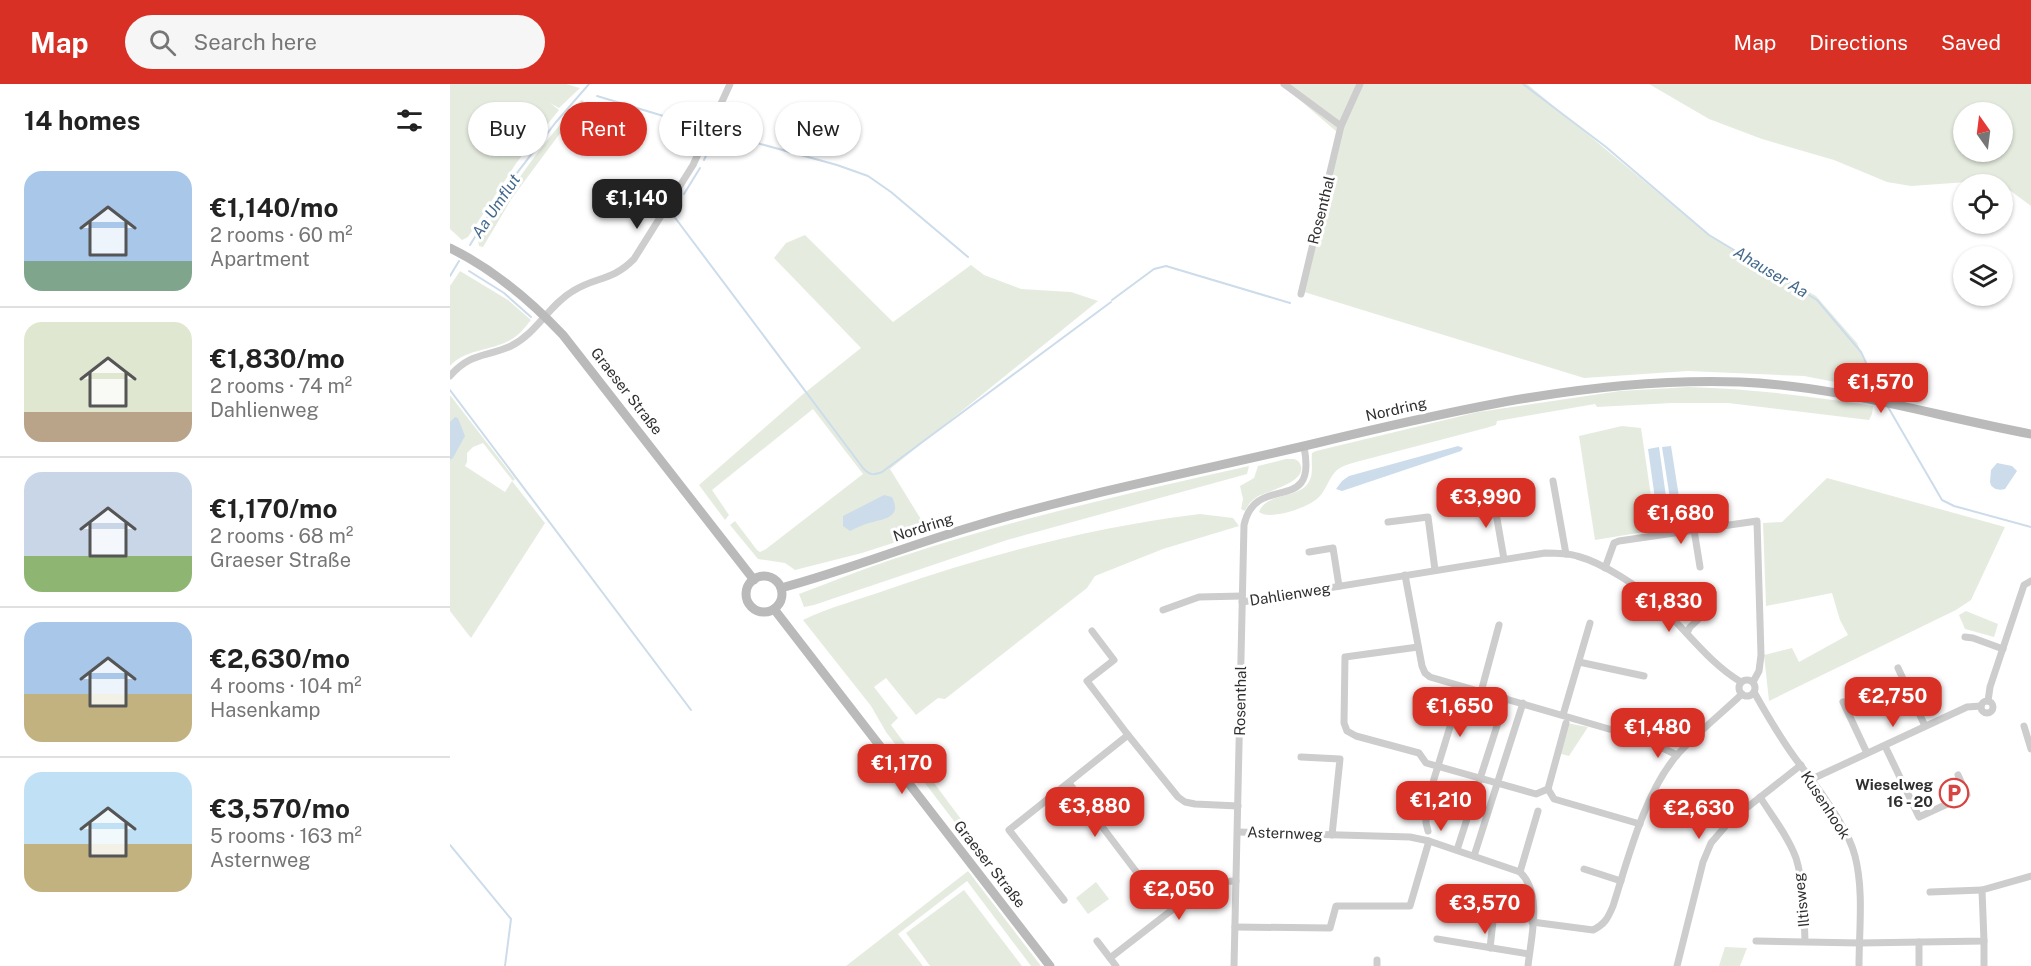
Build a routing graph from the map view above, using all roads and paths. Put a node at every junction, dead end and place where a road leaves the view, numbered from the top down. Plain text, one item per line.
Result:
1 (730, 84) edge
2 (1284, 84) edge
3 (1360, 84) edge
4 (1341, 126) junction
5 (450, 248) edge
6 (1300, 294) dead end
7 (546, 317) junction
8 (450, 376) edge
9 (2031, 434) edge
10 (1304, 447) junction
11 (1553, 481) dead end
12 (1493, 496) dead end
13 (1388, 522) dead end
14 (1694, 531) junction
15 (1309, 552) dead end
16 (1566, 554) junction
17 (1504, 559) junction
18 (1700, 567) dead end
19 (1605, 568) junction
20 (1435, 570) junction
21 (1406, 575) junction
22 (754, 580) junction
23 (2031, 581) edge
24 (1339, 586) junction
25 (781, 588) junction
26 (1242, 599) junction
27 (774, 609) junction
28 (1163, 610) dead end
29 (1702, 616) dead end
30 (1590, 623) dead end
31 (1499, 625) dead end
32 (1092, 631) dead end
33 (1687, 633) junction
34 (1965, 637) dead end
35 (1418, 647) junction
36 (2003, 649) junction
37 (1579, 662) junction
38 (1898, 668) dead end
39 (1644, 676) dead end
40 (1741, 682) junction
41 (1753, 682) junction
42 (1481, 692) junction
43 (1754, 692) junction
44 (1742, 694) junction
45 (1506, 698) junction
46 (1988, 701) junction
47 (1843, 702) dead end
48 (1523, 703) junction
49 (1457, 704) dead end
50 (1981, 706) junction
51 (1563, 715) junction
52 (1566, 723) dead end
53 (1925, 726) junction
54 (2024, 726) dead end
55 (1128, 735) junction
56 (1885, 746) junction
57 (2031, 749) edge
58 (1867, 753) junction
59 (1677, 755) junction
60 (1301, 757) dead end
61 (1438, 765) junction
62 (1801, 765) junction
63 (1958, 775) dead end
64 (1481, 778) junction
65 (1812, 779) junction
66 (1068, 783) junction
67 (1497, 783) junction
68 (1548, 789) junction
69 (1760, 797) junction
70 (1238, 806) junction
71 (1539, 811) dead end
72 (1640, 824) junction
73 (1238, 831) junction
74 (1428, 831) dead end
75 (1332, 835) junction
76 (1429, 841) junction
77 (1457, 850) junction
78 (1474, 856) junction
79 (1584, 869) dead end
80 (1520, 872) junction
81 (2031, 876) edge
82 (1141, 878) dead end
83 (1236, 881) junction
84 (1620, 881) junction
85 (1982, 890) junction
86 (1930, 892) dead end
87 (1064, 900) dead end
88 (1495, 904) dead end
89 (1532, 922) junction
90 (1235, 927) junction
91 (1437, 939) dead end
92 (1984, 940) junction
93 (1097, 941) dead end
94 (1756, 941) dead end
95 (1805, 941) junction
96 (1919, 942) junction
97 (1860, 943) junction
98 (1490, 948) junction
99 (1529, 954) junction
100 (1110, 958) junction
101 (1050, 966) edge
102 (1116, 966) edge
103 (1234, 966) edge
104 (1528, 966) edge
105 (1677, 966) edge
106 (1859, 966) edge
107 (1919, 966) edge
108 (1984, 966) edge

1 - 7 street
2 - 4 street
3 - 4 street, Rosenthal
4 - 6 street, Rosenthal
5 - 7 main road, Graeser Straße
7 - 8 street
7 - 22 main road, Graeser Straße
9 - 10 main road, Nordring
10 - 25 main road, Nordring
10 - 26 street, Rosenthal
11 - 16 street
12 - 17 street
13 - 20 street
14 - 18 street
14 - 19 street, Kusenhook
14 - 41 street, Kusenhook
15 - 24 street, Dahlienweg
16 - 17 street, Dahlienweg
16 - 19 street, Dahlienweg
17 - 20 street, Dahlienweg
19 - 33 street, Dahlienweg
20 - 21 street, Dahlienweg
21 - 24 street, Dahlienweg
21 - 35 street
22 - 25 main road
22 - 27 main road
23 - 36 street
24 - 26 street, Dahlienweg
25 - 27 main road
26 - 28 street
26 - 70 street, Rosenthal
27 - 101 main road, Graeser Straße
29 - 33 street
30 - 37 street
31 - 42 street
32 - 55 street
33 - 40 street, Dahlienweg
34 - 36 street
35 - 42 street
35 - 61 street
36 - 46 street
37 - 39 street
37 - 51 street
38 - 53 street
40 - 41 street
40 - 44 street
41 - 43 street, Kusenhook
42 - 45 street
43 - 44 street
43 - 62 street, Kusenhook
44 - 59 street
45 - 48 street
45 - 64 street
46 - 50 street
46 - 50 street
47 - 58 street
48 - 51 street
48 - 67 street
49 - 61 street
50 - 53 street
51 - 59 street
52 - 68 street
53 - 56 street
54 - 57 street
55 - 66 street
55 - 70 street
56 - 58 street
56 - 63 street
58 - 65 street
59 - 72 street
60 - 75 street, Asternweg
61 - 64 street
61 - 74 street
62 - 65 street, Kusenhook
62 - 69 street
64 - 67 street
64 - 77 street
65 - 97 street, Kusenhook
66 - 82 street
66 - 87 street
67 - 68 street
67 - 78 street
68 - 72 street
69 - 95 street, Iltisweg
69 - 105 street
70 - 73 street, Rosenthal
71 - 80 street
72 - 84 street
73 - 75 street, Asternweg
73 - 83 street, Rosenthal
75 - 76 street, Asternweg
76 - 77 street, Asternweg
76 - 90 street
77 - 78 street, Asternweg
78 - 80 street, Asternweg
79 - 84 street
80 - 89 street
81 - 85 street
83 - 90 street, Rosenthal
83 - 100 street
84 - 89 street
85 - 86 street
85 - 92 street
88 - 98 street
89 - 99 street
90 - 103 street, Rosenthal
91 - 98 street
92 - 96 street
92 - 108 street
93 - 100 street
94 - 95 street
95 - 97 street
96 - 97 street
96 - 107 street
97 - 106 street, Kusenhook
98 - 99 street
99 - 104 street
100 - 102 street

